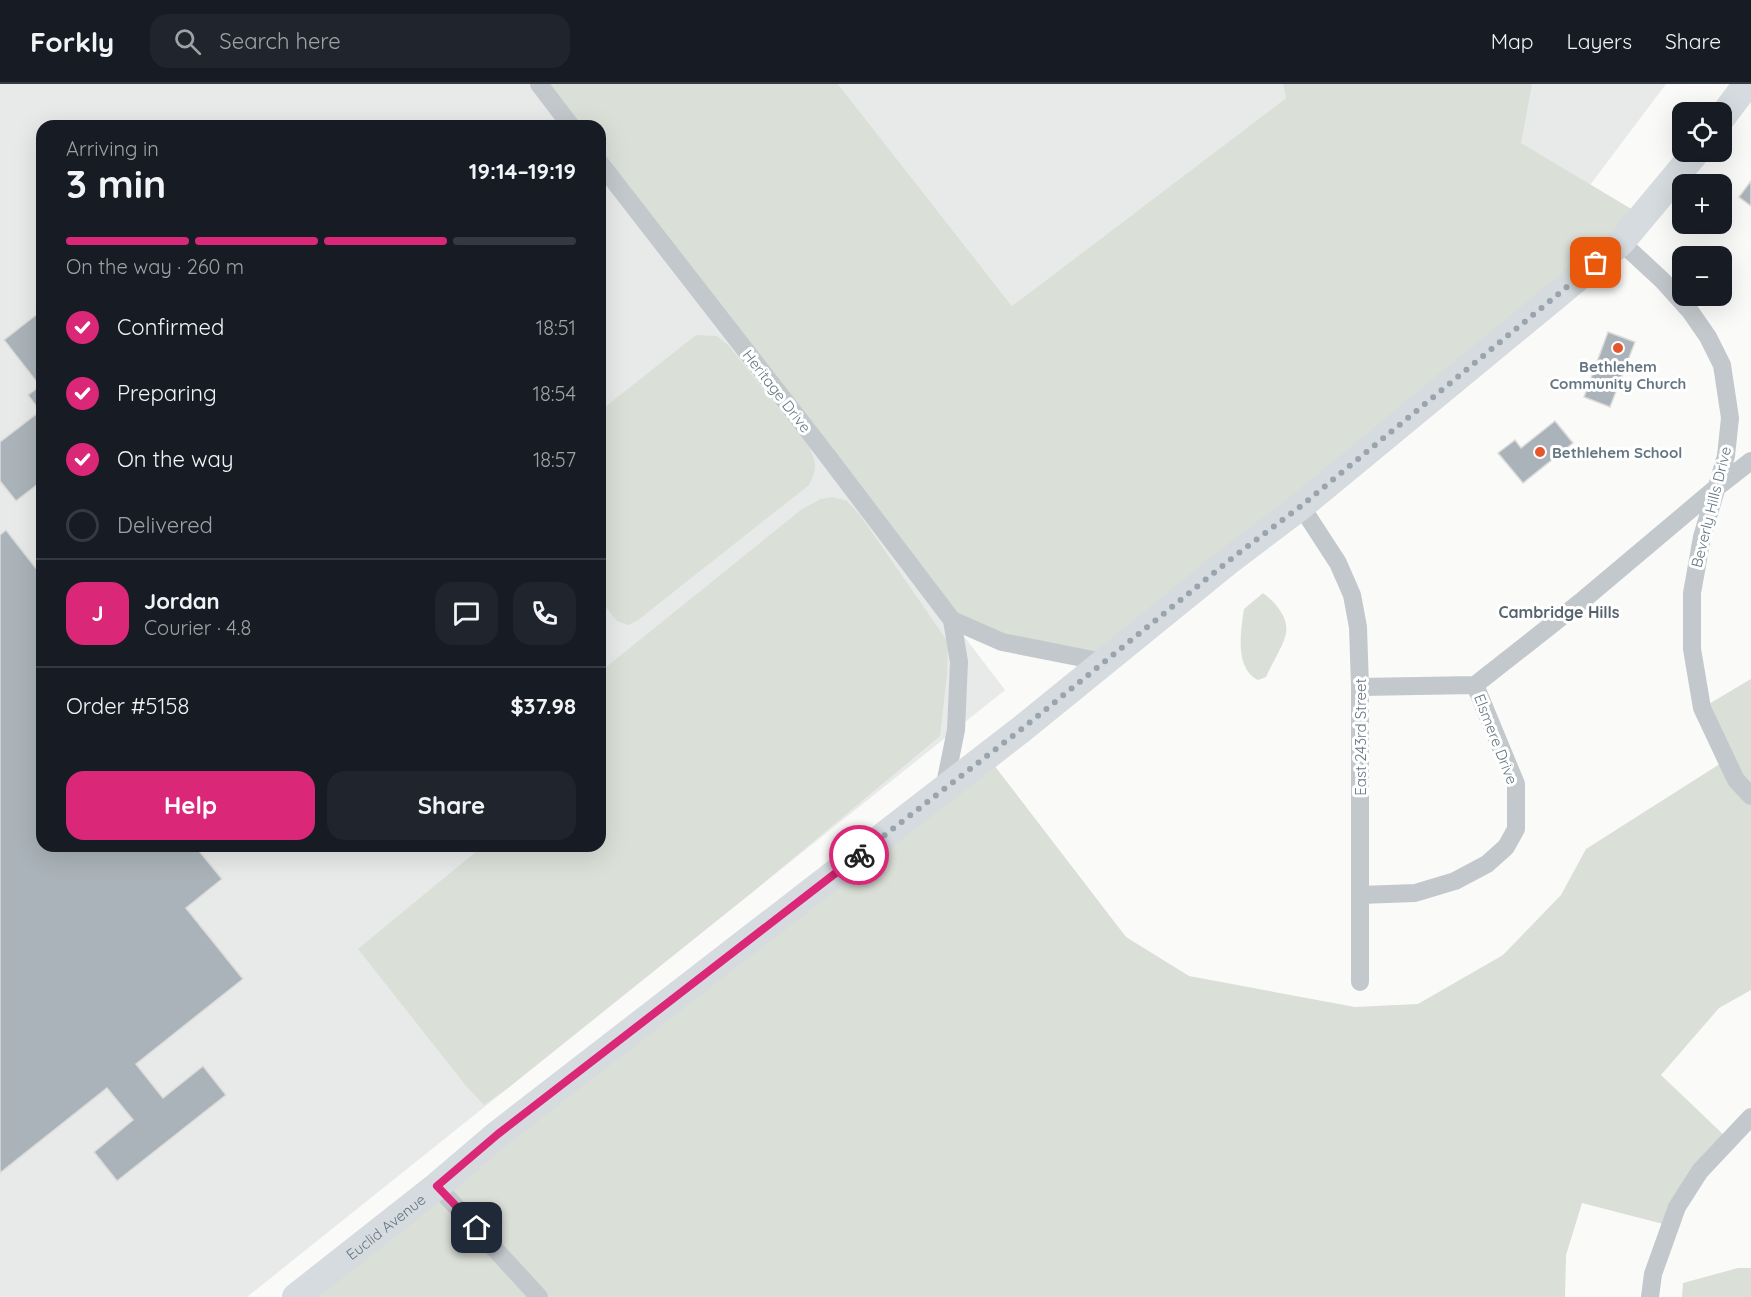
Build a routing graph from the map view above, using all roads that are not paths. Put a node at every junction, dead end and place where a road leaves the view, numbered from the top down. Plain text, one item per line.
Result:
1 (539, 84) edge
2 (1747, 84) edge
3 (1732, 104) edge
4 (567, 120) edge
5 (1688, 162) edge
6 (606, 171) edge
7 (1621, 243) junction
8 (1751, 461) edge
9 (1716, 488) junction
10 (1301, 506) junction
11 (952, 620) junction
12 (1103, 662) junction
13 (1475, 685) junction
14 (1360, 687) junction
15 (944, 789) junction
16 (1751, 796) edge
17 (1360, 895) junction
18 (1360, 982) dead end
19 (1751, 1117) edge
20 (437, 1186) junction
21 (296, 1297) edge
22 (539, 1297) edge
23 (1650, 1297) edge

1 - 4 street
2 - 3 main road
5 - 7 main road, Euclid Avenue
6 - 11 street, Heritage Drive
7 - 9 street, Beverly Hills Drive
7 - 10 main road, Euclid Avenue
8 - 9 street
9 - 13 street
9 - 16 street, Beverly Hills Drive
10 - 12 main road, Euclid Avenue
10 - 14 street, East 243rd Street
11 - 12 street, Heritage Drive
11 - 15 street, Heritage Drive
12 - 15 main road, Euclid Avenue
13 - 14 street
13 - 17 street, Elsmere Drive
14 - 17 street, East 243rd Street
15 - 20 main road, Euclid Avenue
17 - 18 street, East 243rd Street
19 - 23 street
20 - 21 main road, Euclid Avenue
20 - 22 street

